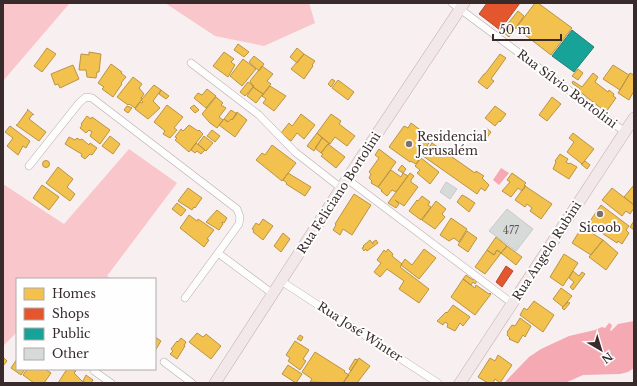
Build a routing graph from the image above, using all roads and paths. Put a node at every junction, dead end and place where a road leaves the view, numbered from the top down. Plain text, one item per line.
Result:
1 (458, 5) edge
2 (191, 63) dead end
3 (634, 118) edge
4 (625, 132) junction
5 (29, 166) dead end
6 (344, 184) junction
7 (218, 253) junction
8 (281, 281) junction
9 (273, 294) junction
10 (185, 298) dead end
11 (513, 304) junction
12 (164, 362) dead end
13 (94, 371) dead end
14 (111, 383) edge
15 (192, 383) edge
16 (215, 383) edge
17 (438, 383) edge
18 (460, 383) edge

1 - 4 street, Rua Sílvio Bortolini
1 - 6 main road, Rua Feliciano Bortolini
2 - 6 street
3 - 4 main road, Rua Angelo Rubini
4 - 11 main road, Rua Angelo Rubini
5 - 7 street
6 - 8 main road, Rua Feliciano Bortolini
6 - 11 street
7 - 9 street
7 - 10 street
8 - 9 main road, Rua Feliciano Bortolini
8 - 17 street, Rua José Winter
9 - 16 main road, Rua Feliciano Bortolini
11 - 18 main road, Rua Angelo Rubini
12 - 15 street
13 - 14 street

